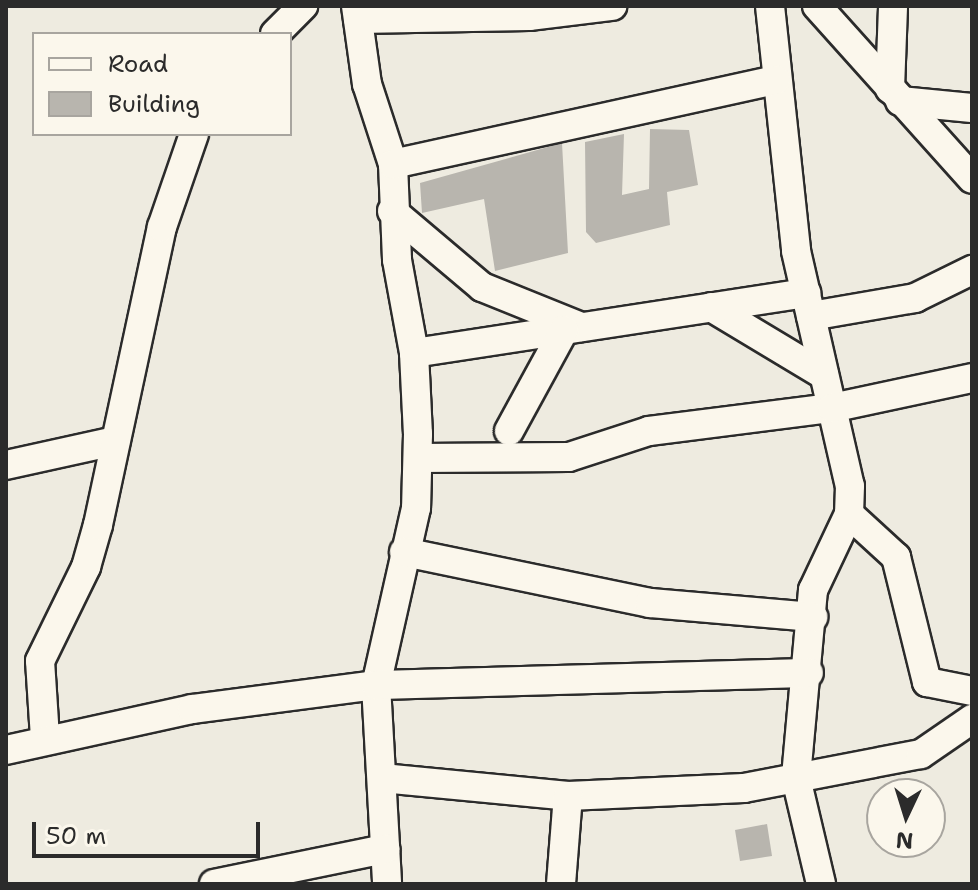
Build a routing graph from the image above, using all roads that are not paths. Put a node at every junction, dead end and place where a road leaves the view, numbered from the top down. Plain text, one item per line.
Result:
1 (303, 6) edge
2 (612, 6) edge
3 (770, 6) edge
4 (817, 6) edge
5 (893, 6) edge
6 (357, 12) edge
7 (277, 32) edge
8 (776, 80) junction
9 (895, 95) junction
10 (972, 108) edge
11 (193, 136) edge
12 (393, 164) junction
13 (972, 179) edge
14 (392, 211) junction
15 (972, 270) edge
16 (808, 305) junction
17 (711, 307) junction
18 (573, 328) junction
19 (414, 353) junction
20 (824, 375) junction
21 (972, 378) edge
22 (832, 408) junction
23 (509, 431) dead end
24 (115, 441) junction
25 (418, 458) junction
26 (6, 465) edge
27 (849, 514) junction
28 (404, 552) junction
29 (813, 617) junction
30 (809, 673) junction
31 (376, 685) junction
32 (972, 691) edge
33 (972, 719) edge
34 (45, 738) junction
35 (6, 750) edge
36 (382, 778) junction
37 (796, 778) junction
38 (568, 796) junction
39 (385, 849) junction
40 (214, 884) edge
41 (387, 884) edge
42 (561, 884) edge
43 (821, 884) edge

1 - 7 street
2 - 6 street
3 - 8 street
4 - 9 street
5 - 9 street
6 - 12 street
8 - 12 street
8 - 16 street
9 - 10 street
9 - 13 street
11 - 24 street
12 - 14 street
14 - 18 street
14 - 19 street
15 - 16 street
16 - 17 street
16 - 20 street
17 - 18 street
17 - 20 street
18 - 19 street
18 - 23 street
19 - 25 street
20 - 22 street
21 - 22 street
22 - 25 street
22 - 27 street
24 - 26 street
24 - 34 street
25 - 28 street
27 - 29 street
27 - 32 street
28 - 29 street
28 - 31 street
29 - 30 street
30 - 31 street
30 - 37 street
31 - 34 street
31 - 36 street
33 - 37 street
34 - 35 street
36 - 38 street
36 - 39 street
37 - 38 street
37 - 43 street
38 - 42 street
39 - 40 street
39 - 41 street

